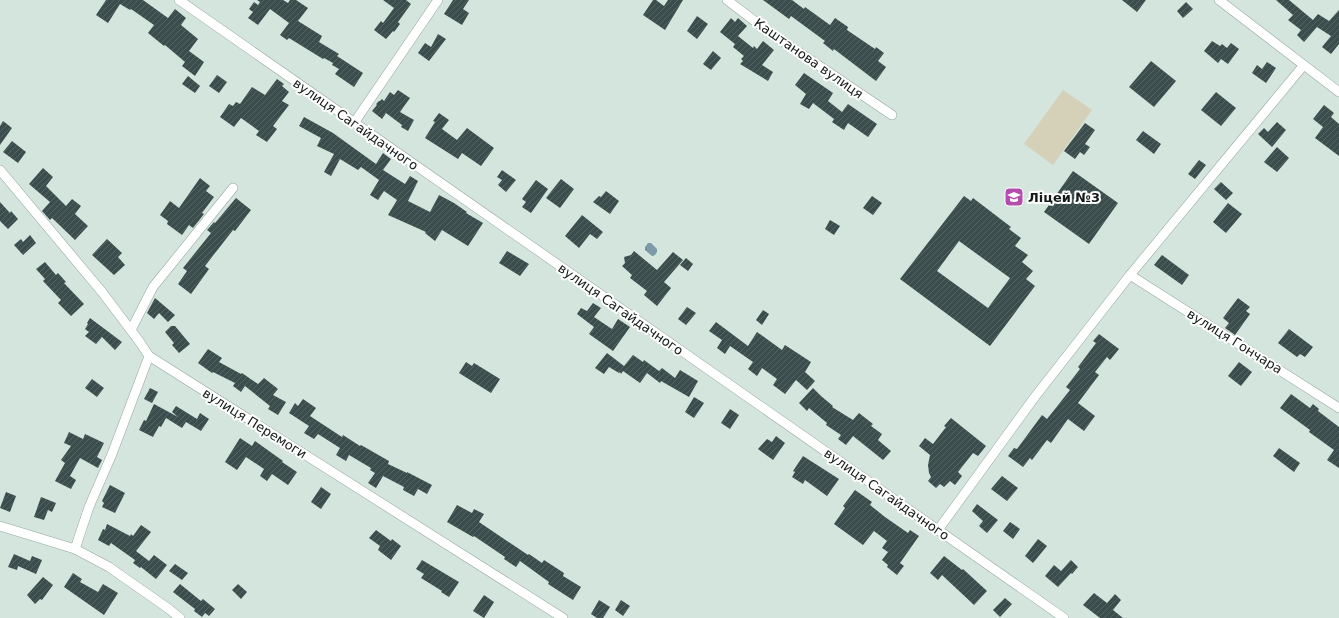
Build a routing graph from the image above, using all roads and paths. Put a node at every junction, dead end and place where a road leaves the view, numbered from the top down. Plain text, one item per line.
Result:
1 (178, 0) edge
2 (438, 0) edge
3 (727, 0) edge
4 (1219, 0) edge
5 (1303, 66) junction
6 (1339, 92) edge
7 (892, 115) dead end
8 (354, 123) junction
9 (0, 170) edge
10 (233, 188) dead end
11 (1130, 275) junction
12 (131, 330) junction
13 (148, 356) junction
14 (1339, 408) edge
15 (0, 526) edge
16 (938, 530) junction
17 (75, 549) junction
18 (180, 618) edge
19 (563, 618) edge
20 (1064, 618) edge

1 - 8 street, вулиця Сагайдачного
2 - 8 street
3 - 7 street, Каштанова вулиця
4 - 5 street
5 - 6 street
5 - 11 street
8 - 16 street, вулиця Сагайдачного
9 - 12 street, вулиця Перемоги
10 - 12 street
11 - 14 street, вулиця Гончара
11 - 16 street
12 - 13 street, вулиця Перемоги
13 - 17 street
13 - 19 street, вулиця Перемоги
15 - 17 street
16 - 20 street, вулиця Сагайдачного
17 - 18 street

